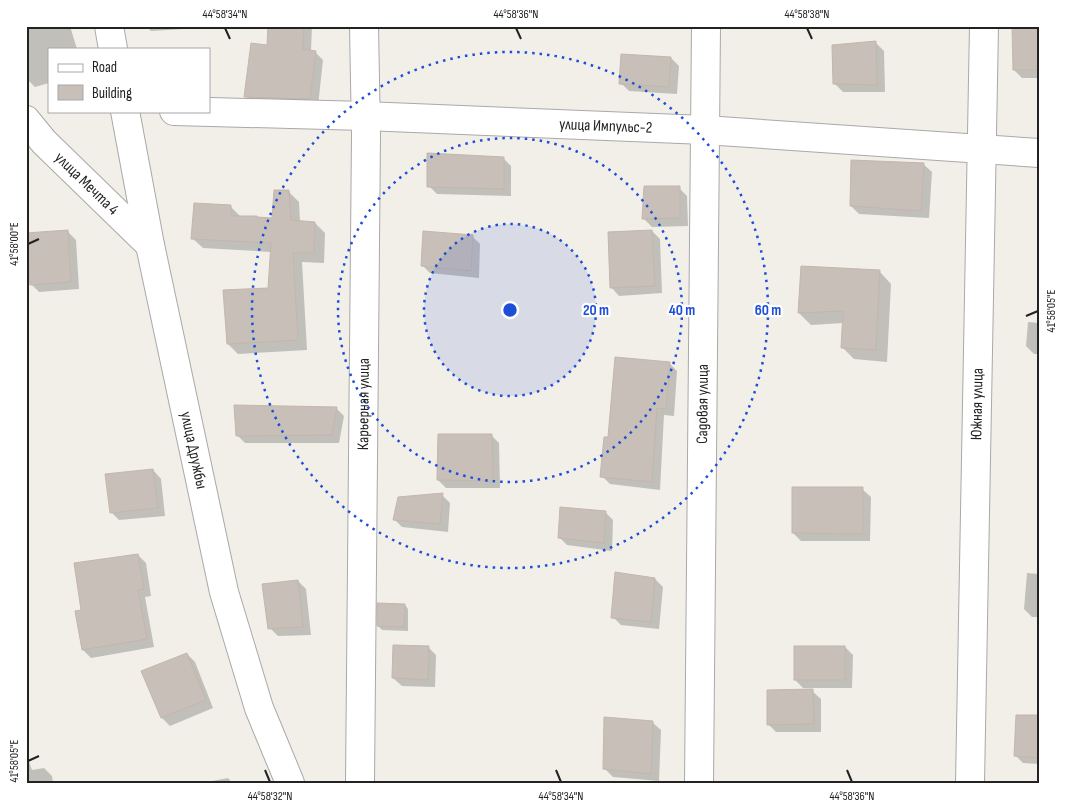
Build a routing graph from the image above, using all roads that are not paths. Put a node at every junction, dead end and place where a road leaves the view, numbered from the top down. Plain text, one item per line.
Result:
1 (109, 26) edge
2 (364, 26) edge
3 (706, 26) edge
4 (984, 26) edge
5 (113, 48) edge
6 (125, 112) edge
7 (210, 112) edge
8 (365, 116) junction
9 (705, 130) junction
10 (30, 136) edge
11 (981, 150) junction
12 (1039, 153) edge
13 (150, 246) junction
14 (290, 783) edge
15 (360, 783) edge
16 (700, 783) edge
17 (970, 783) edge

1 - 5 street
2 - 8 street, Карьерная улица
3 - 9 street, Садовая улица
4 - 11 street, Южная улица
6 - 13 street, улица Дружбы
7 - 8 street, улица Импульс-2
8 - 9 street, улица Импульс-2
8 - 15 street, Карьерная улица
9 - 11 street, улица Импульс-2
9 - 16 street, Садовая улица
10 - 13 street, улица Мечта 4
11 - 12 street, улица Импульс-2
11 - 17 street, Южная улица
13 - 14 street, улица Дружбы

